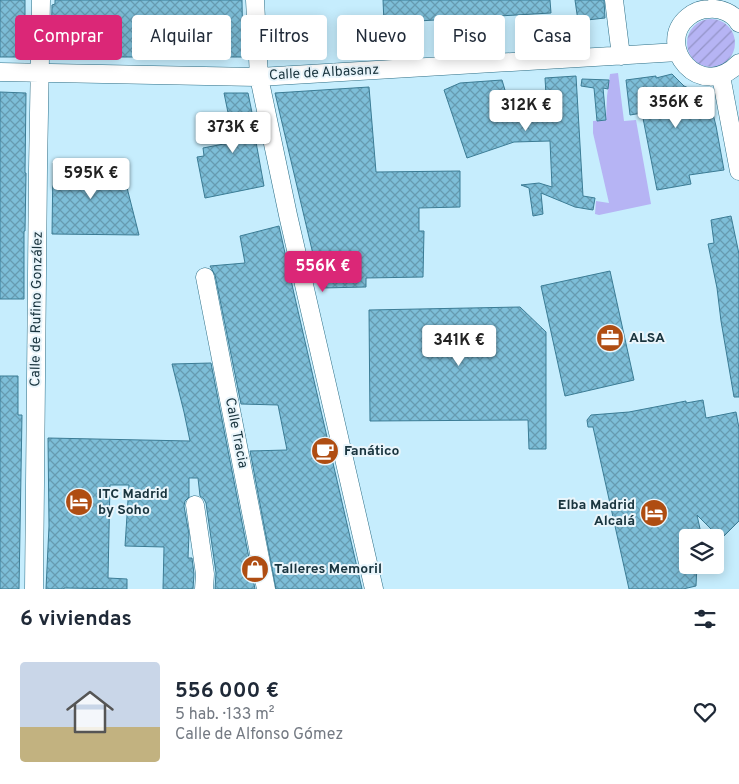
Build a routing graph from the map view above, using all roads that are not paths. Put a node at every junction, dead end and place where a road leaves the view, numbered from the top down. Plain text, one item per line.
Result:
1 (41, 0) edge
2 (255, 0) edge
3 (614, 0) edge
4 (704, 4) edge
5 (739, 23) edge
6 (678, 52) junction
7 (621, 56) junction
8 (739, 63) edge
9 (0, 72) edge
10 (40, 73) junction
11 (721, 76) junction
12 (259, 77) junction
13 (739, 172) edge
14 (205, 277) dead end
15 (195, 505) dead end
16 (34, 589) edge
17 (204, 589) edge
18 (266, 589) edge
19 (374, 589) edge

1 - 10 street, Calle de Rufino González
2 - 12 street
3 - 7 street
4 - 5 street
4 - 6 street
6 - 7 street, Calle de Albasanz
6 - 11 street
7 - 12 street, Calle de Albasanz
8 - 11 street
9 - 10 street, Calle de Albasanz
10 - 12 street, Calle de Albasanz
10 - 16 street, Calle de Rufino González
11 - 13 street
12 - 19 street
14 - 18 street, Calle Tracia
15 - 17 street

